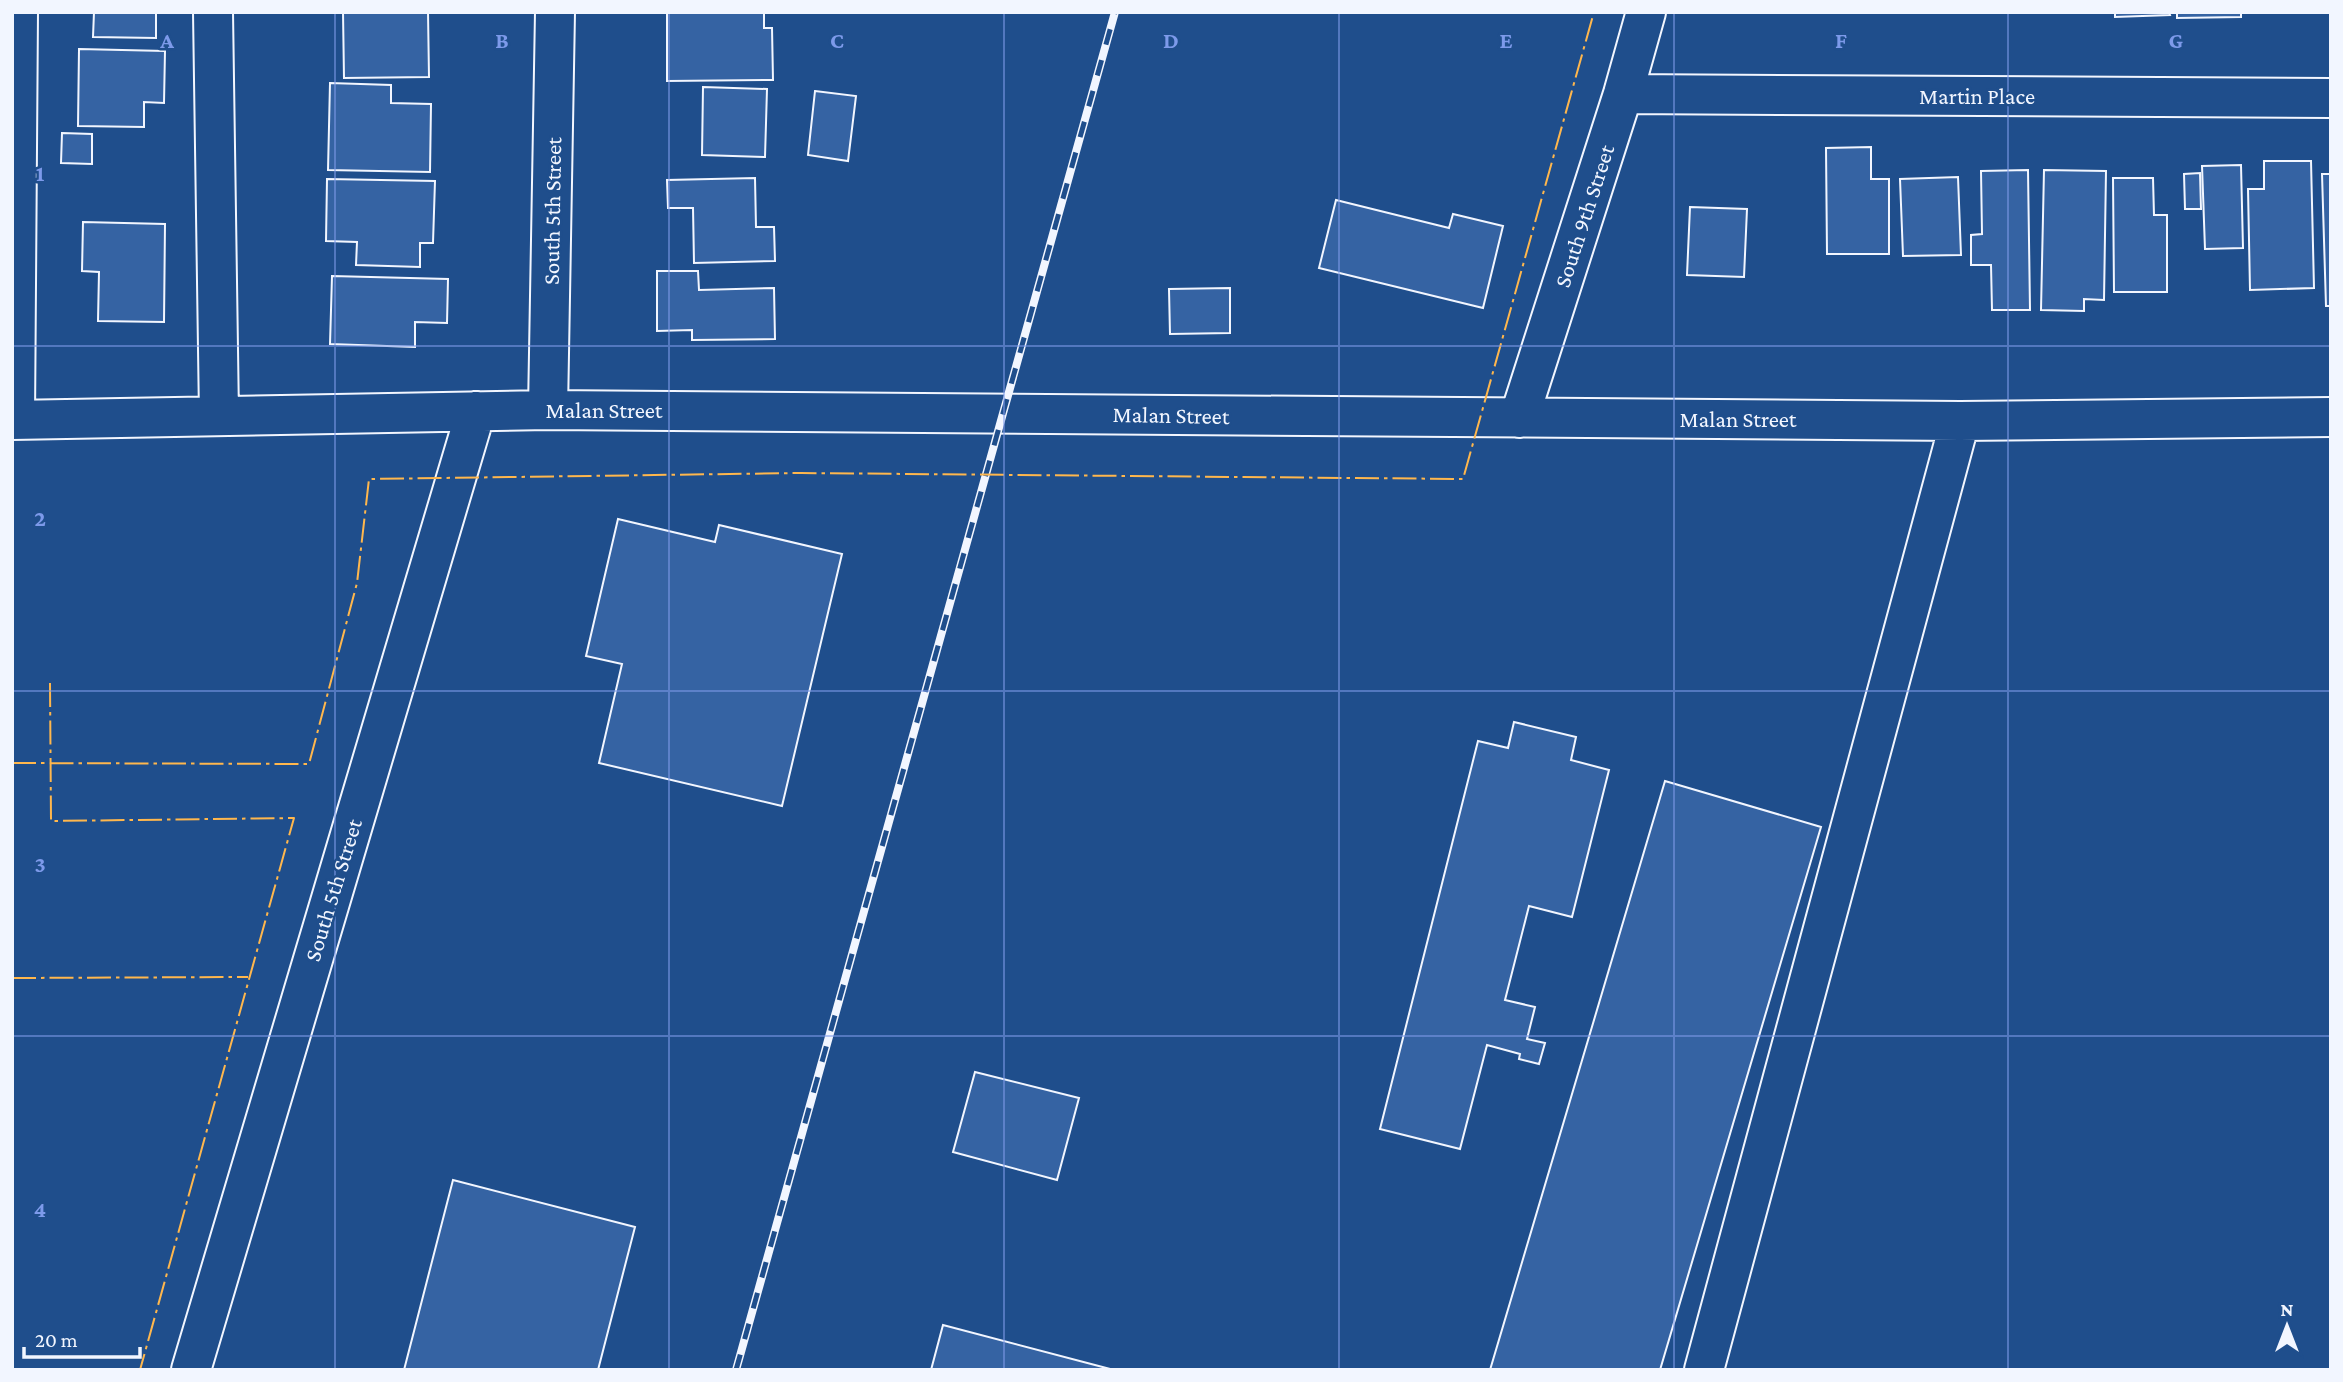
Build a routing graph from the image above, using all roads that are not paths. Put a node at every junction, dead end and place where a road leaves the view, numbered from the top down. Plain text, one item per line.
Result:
1 (19, 12) edge
2 (213, 12) edge
3 (555, 12) edge
4 (1646, 12) edge
5 (1623, 94) junction
6 (2331, 98) edge
7 (548, 410) junction
8 (476, 411) junction
9 (219, 416) junction
10 (2331, 417) edge
11 (1519, 418) junction
12 (14, 420) edge
13 (1960, 421) junction
14 (191, 1370) edge
15 (1704, 1370) edge

1 - 12 street
2 - 9 street
3 - 7 street, South 5th Street
4 - 5 street, South 9th Street
5 - 6 street, Martin Place
5 - 11 street, South 9th Street
7 - 8 street, Malan Street
7 - 11 street, Malan Street
8 - 9 street, Malan Street
8 - 14 street, South 5th Street
9 - 12 street, Malan Street
10 - 13 street, Malan Street
11 - 13 street, Malan Street
13 - 15 street

